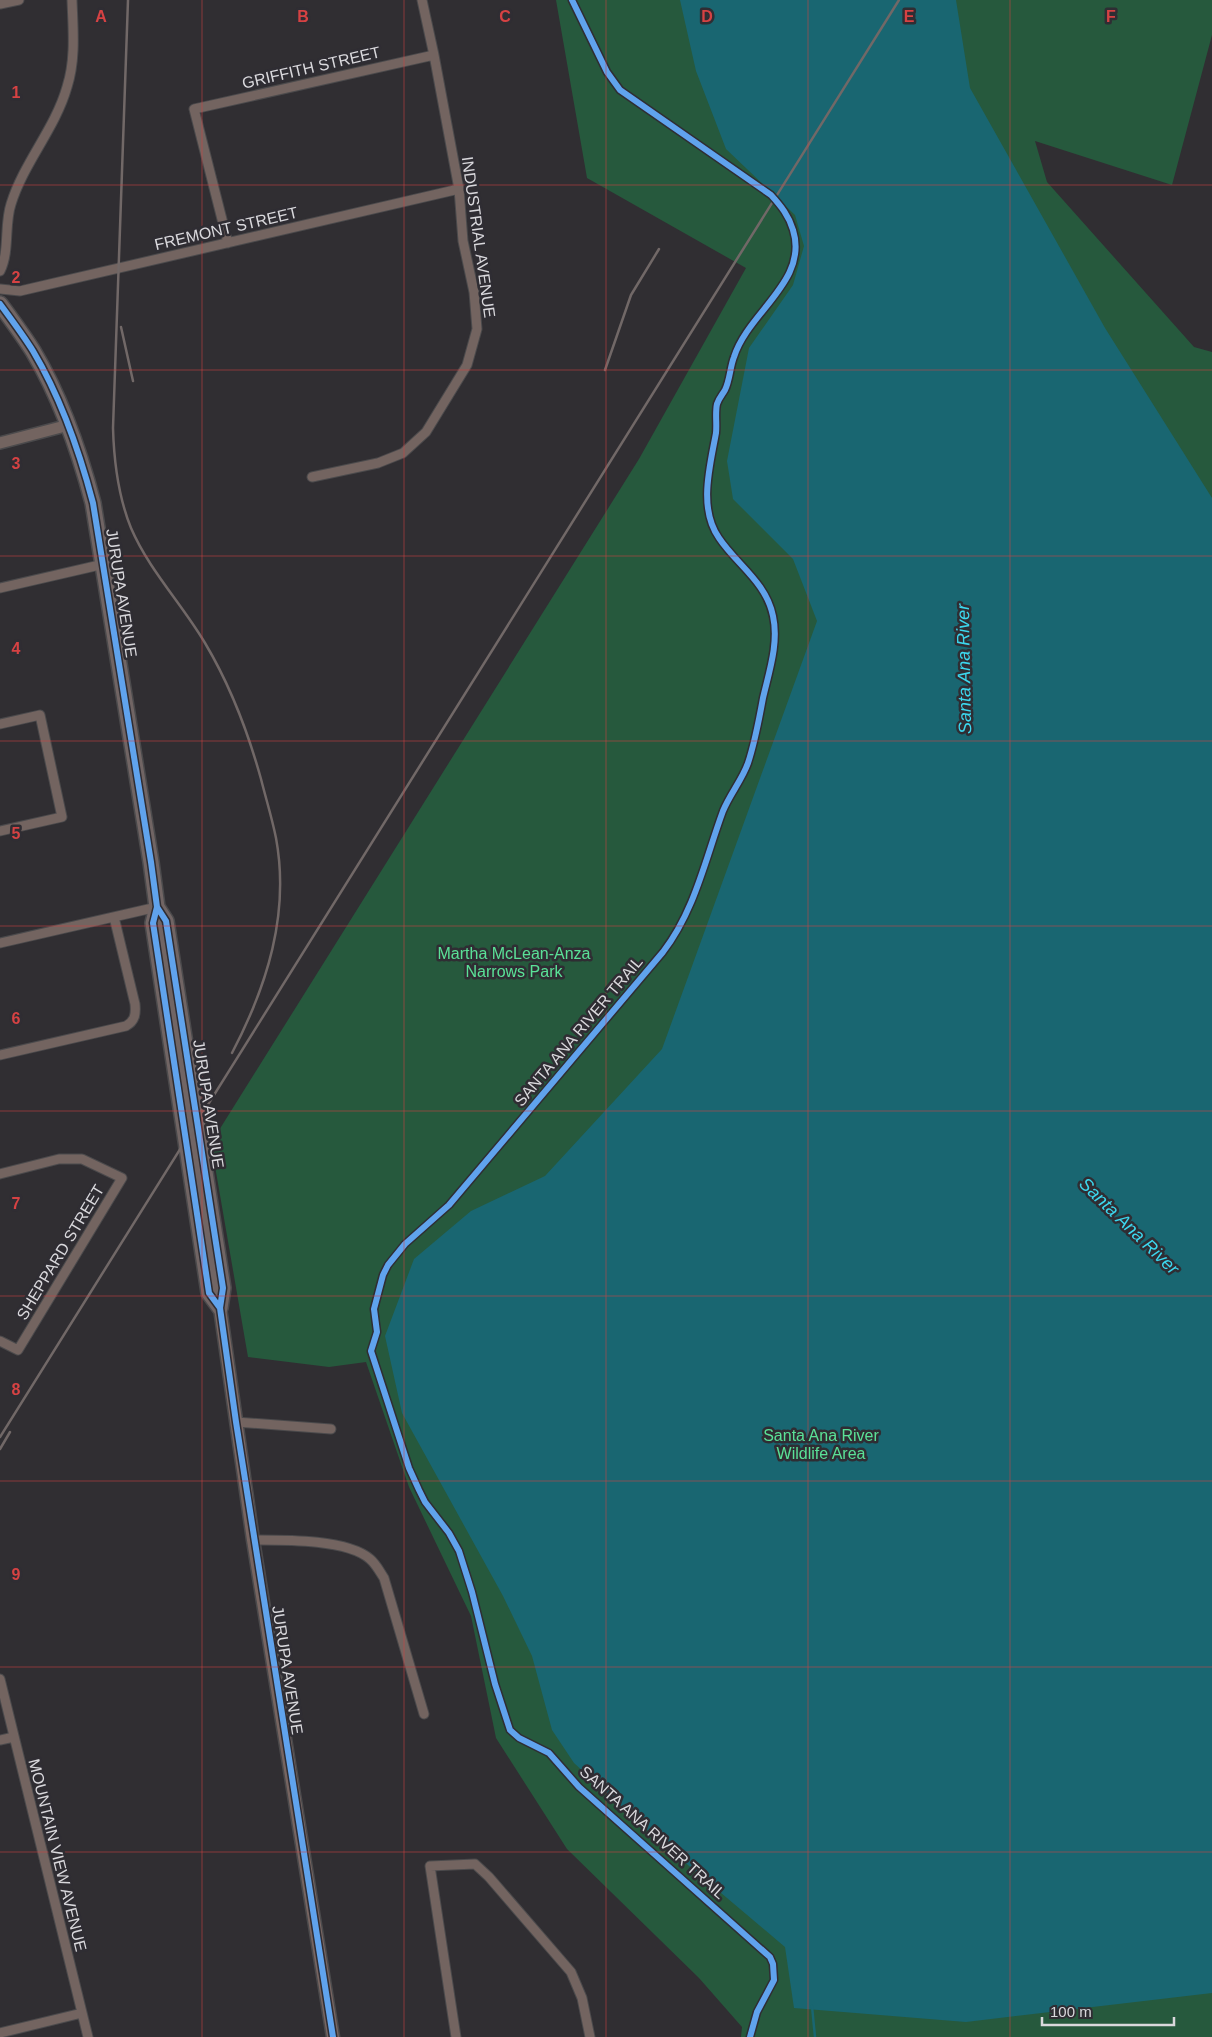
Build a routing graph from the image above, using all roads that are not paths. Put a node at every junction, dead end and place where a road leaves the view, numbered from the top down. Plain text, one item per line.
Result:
1 (19, 0) edge
2 (72, 0) edge
3 (422, 0) edge
4 (0, 4) edge
5 (434, 55) junction
6 (459, 189) junction
7 (228, 243) junction
8 (0, 271) edge
9 (0, 289) edge
10 (0, 304) edge
11 (69, 425) junction
12 (0, 443) edge
13 (312, 477) dead end
14 (104, 564) junction
15 (0, 588) edge
16 (0, 724) edge
17 (0, 831) edge
18 (157, 907) junction
19 (114, 917) junction
20 (0, 943) edge
21 (0, 1055) edge
22 (0, 1174) edge
23 (220, 1308) joint
24 (0, 1341) edge
25 (236, 1422) junction
26 (331, 1429) dead end
27 (253, 1540) junction
28 (0, 1679) edge
29 (424, 1714) dead end
30 (14, 1737) junction
31 (0, 1740) edge
32 (82, 2013) junction
33 (0, 2033) edge
34 (88, 2037) edge
35 (333, 2037) edge
36 (456, 2037) edge
37 (590, 2037) edge

1 - 4 street
2 - 8 street
3 - 5 street, INDUSTRIAL AVENUE
5 - 6 street, INDUSTRIAL AVENUE
5 - 7 street, GRIFFITH STREET
6 - 7 street, FREMONT STREET
6 - 13 street, INDUSTRIAL AVENUE
7 - 9 street, FREMONT STREET
10 - 11 main road, JURUPA AVENUE
11 - 12 street
11 - 14 main road, JURUPA AVENUE
14 - 15 street
14 - 18 main road, JURUPA AVENUE
16 - 17 street
18 - 19 street
18 - 23 main road, JURUPA AVENUE
19 - 20 street
19 - 21 street
22 - 24 street, SHEPPARD STREET
23 - 25 main road, JURUPA AVENUE
25 - 26 street
25 - 27 main road, JURUPA AVENUE
27 - 29 street
27 - 35 main road, JURUPA AVENUE
28 - 30 street, MOUNTAIN VIEW AVENUE
30 - 31 street
30 - 32 street, MOUNTAIN VIEW AVENUE
32 - 33 street
32 - 34 street, MOUNTAIN VIEW AVENUE
36 - 37 street

